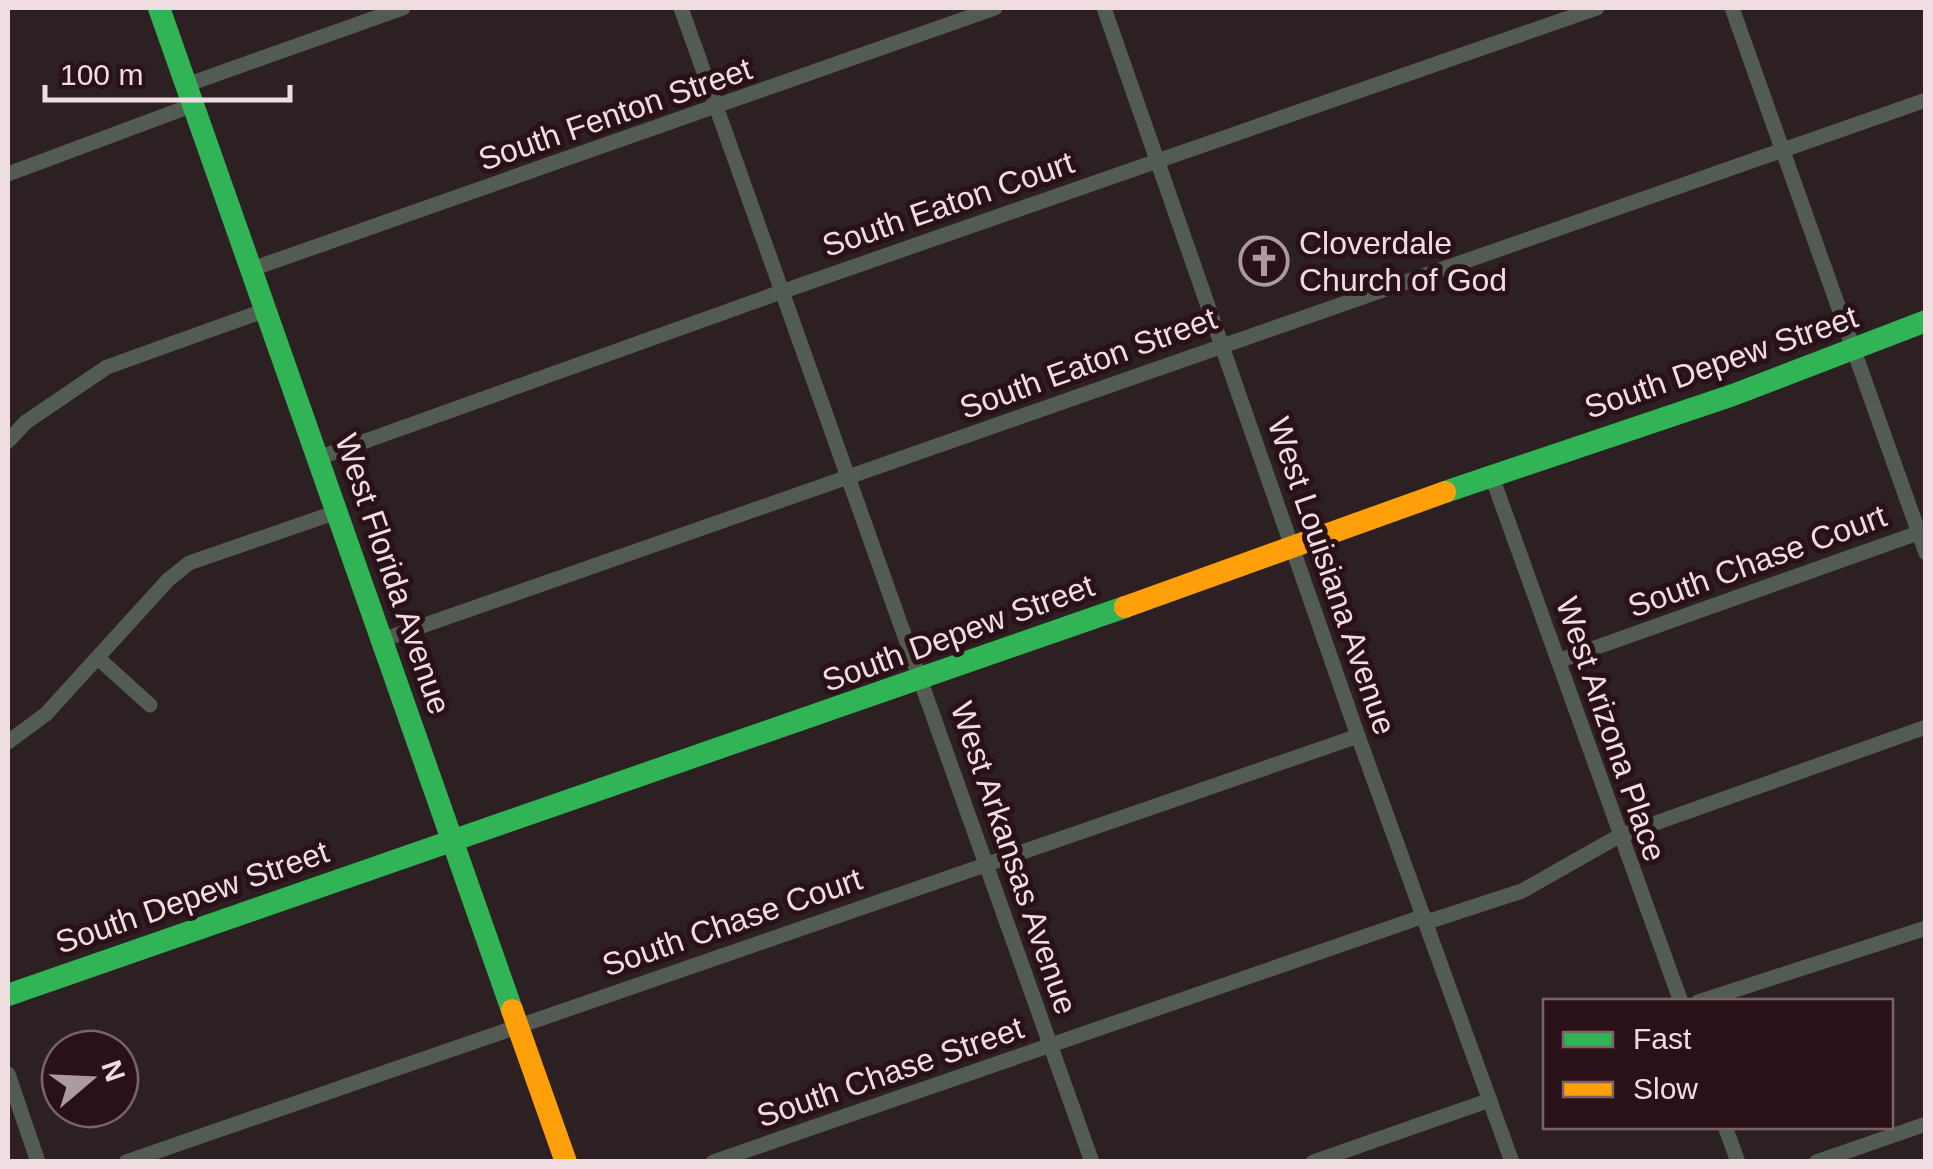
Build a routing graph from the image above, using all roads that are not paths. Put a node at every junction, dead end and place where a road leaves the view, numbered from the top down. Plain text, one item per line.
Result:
1 (159, 8) edge
2 (403, 8) edge
3 (681, 8) edge
4 (995, 8) edge
5 (1104, 8) edge
6 (1597, 8) edge
7 (1732, 8) edge
8 (190, 95) junction
9 (1926, 100) edge
10 (715, 109) junction
11 (1783, 151) junction
12 (1155, 161) junction
13 (8, 174) edge
14 (252, 270) junction
15 (781, 292) junction
16 (266, 310) junction
17 (1926, 321) edge
18 (1222, 344) junction
19 (1854, 353) junction
20 (8, 441) edge
21 (318, 458) junction
22 (1491, 474) junction
23 (848, 478) junction
24 (337, 512) junction
25 (1918, 533) junction
26 (1293, 547) junction
27 (1926, 553) edge
28 (382, 640) junction
29 (98, 660) junction
30 (1558, 661) junction
31 (923, 681) junction
32 (150, 706) dead end
33 (1926, 726) edge
34 (1358, 736) junction
35 (8, 742) edge
36 (1619, 836) junction
37 (454, 842) junction
38 (988, 863) junction
39 (1425, 919) junction
40 (1926, 928) edge
41 (8, 995) edge
42 (1680, 999) edge
43 (1707, 999) edge
44 (518, 1024) junction
45 (1050, 1045) junction
46 (8, 1074) edge
47 (1490, 1100) junction
48 (1926, 1124) edge
49 (1727, 1129) edge
50 (38, 1162) edge
51 (126, 1162) edge
52 (566, 1162) edge
53 (714, 1162) edge
54 (1092, 1162) edge
55 (1313, 1162) edge
56 (1512, 1162) edge
57 (1738, 1162) edge
58 (1816, 1162) edge

1 - 8 street, West Florida Avenue
2 - 8 street
3 - 10 street, West Arkansas Avenue
4 - 10 street, South Fenton Street
5 - 12 street, West Louisiana Avenue
6 - 12 street, South Eaton Court
7 - 11 street
8 - 13 street
8 - 14 street, West Florida Avenue
9 - 11 street, South Eaton Street
10 - 14 street, South Fenton Street
10 - 15 street, West Arkansas Avenue
11 - 18 street, South Eaton Street
11 - 19 street
12 - 15 street, South Eaton Court
12 - 18 street, West Louisiana Avenue
14 - 16 street, West Florida Avenue
15 - 21 street, South Eaton Court
15 - 23 street, West Arkansas Avenue
16 - 20 street
16 - 21 street, West Florida Avenue
17 - 19 street, South Depew Street
18 - 23 street, South Eaton Street
18 - 26 street, West Louisiana Avenue
19 - 22 street, South Depew Street
19 - 25 street
21 - 24 street, West Florida Avenue
22 - 26 street, South Depew Street
22 - 30 street, West Arizona Place
23 - 28 street, South Eaton Street
23 - 31 street, West Arkansas Avenue
24 - 28 street, West Florida Avenue
24 - 29 street
25 - 27 street
25 - 30 street, South Chase Court
26 - 31 street, South Depew Street
26 - 34 street, West Louisiana Avenue
28 - 37 street, West Florida Avenue
29 - 32 street
29 - 35 street
30 - 36 street, West Arizona Place
31 - 37 street, South Depew Street
31 - 38 street, West Arkansas Avenue
33 - 36 street, South Chase Street
34 - 38 street, South Chase Court
34 - 39 street, West Louisiana Avenue
36 - 39 street, South Chase Street
36 - 42 street, West Arizona Place
37 - 41 street, South Depew Street
37 - 44 street, West Florida Avenue
38 - 44 street, South Chase Court
38 - 45 street, West Arkansas Avenue
39 - 45 street, South Chase Street
39 - 47 street, West Louisiana Avenue
40 - 43 street
44 - 51 street, South Chase Court
44 - 52 street, West Florida Avenue
45 - 53 street, South Chase Street
45 - 54 street, West Arkansas Avenue
46 - 50 street
47 - 55 street
47 - 56 street, West Louisiana Avenue
48 - 58 street
49 - 57 street

